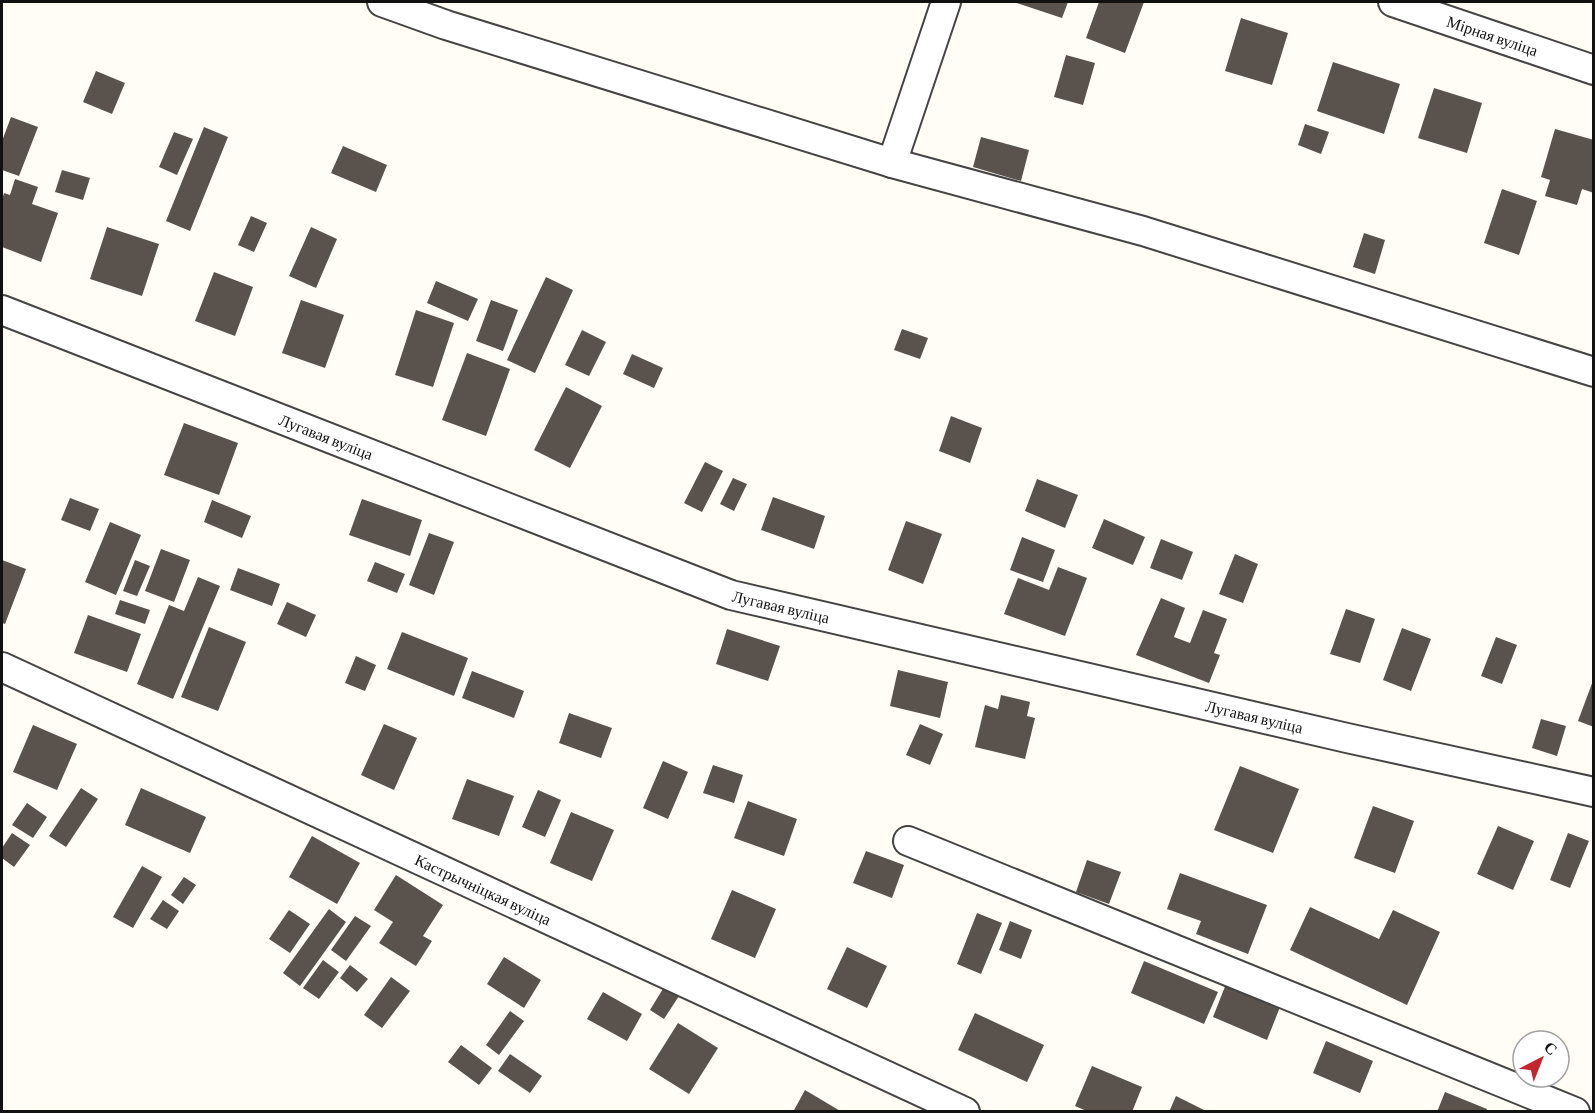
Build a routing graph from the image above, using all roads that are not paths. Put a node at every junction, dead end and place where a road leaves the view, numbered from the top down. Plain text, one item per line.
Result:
1 (382, 2) edge
2 (946, 2) edge
3 (1393, 2) edge
4 (1593, 70) edge
5 (892, 163) junction
6 (2, 310) edge
7 (1593, 372) edge
8 (2, 667) edge
9 (1593, 792) edge
10 (908, 841) dead end
11 (965, 1112) edge
12 (1575, 1112) edge

1 - 5 street
2 - 5 street
3 - 4 street, Мірная вуліца
5 - 7 street
6 - 9 street, Лугавая вуліца
8 - 11 street, Кастрычніцкая вуліца
10 - 12 street

